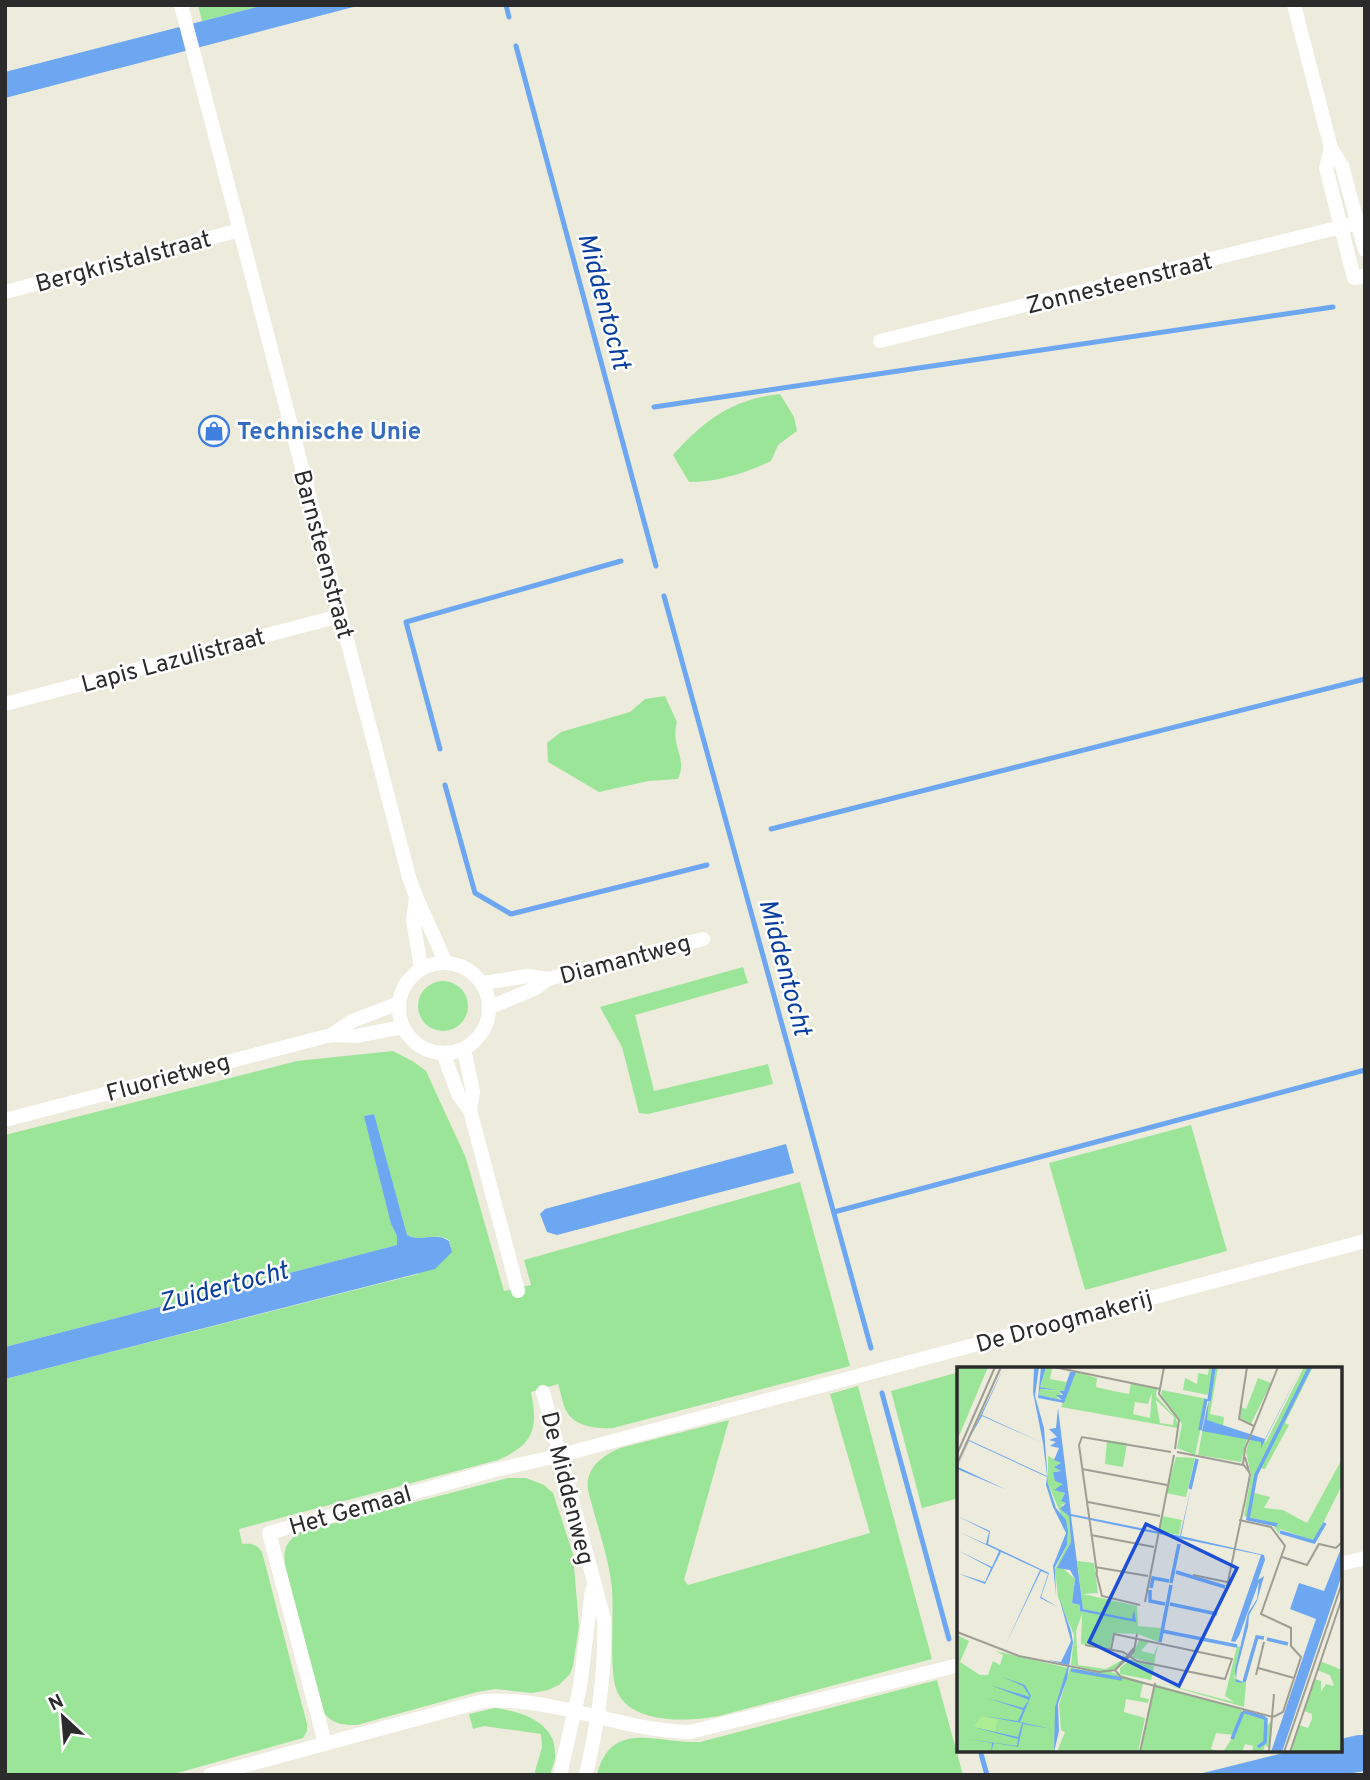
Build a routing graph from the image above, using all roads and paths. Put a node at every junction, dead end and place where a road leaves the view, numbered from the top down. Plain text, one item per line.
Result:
1 (1294, 5) edge
2 (182, 11) edge
3 (1331, 148) junction
4 (1357, 223) junction
5 (1340, 229) junction
6 (240, 230) junction
7 (1365, 250) edge
8 (1365, 276) edge
9 (5, 292) edge
10 (880, 341) dead end
11 (340, 616) junction
12 (5, 704) edge
13 (416, 900) junction
14 (703, 939) dead end
15 (445, 962) junction
16 (421, 968) junction
17 (548, 979) junction
18 (483, 983) junction
19 (399, 1003) junction
20 (490, 1007) junction
21 (403, 1027) junction
22 (331, 1035) junction
23 (464, 1049) junction
24 (443, 1053) junction
25 (470, 1110) junction
26 (5, 1120) edge
27 (1365, 1241) edge
28 (518, 1291) dead end
29 (543, 1392) dead end
30 (561, 1455) junction
31 (1365, 1558) edge
32 (1342, 1564) edge
33 (593, 1585) junction
34 (957, 1666) edge
35 (576, 1711) junction
36 (598, 1715) junction
37 (326, 1743) junction
38 (210, 1775) edge
39 (560, 1775) edge
40 (586, 1775) edge

1 - 3 street
2 - 6 street, Barnsteenstraat
3 - 4 street
3 - 5 street
4 - 5 street, Zonnesteenstraat
4 - 7 street
5 - 8 street
5 - 10 street, Zonnesteenstraat
6 - 9 street, Bergkristalstraat
6 - 11 street, Barnsteenstraat
11 - 12 street, Lapis Lazulistraat
11 - 13 street, Barnsteenstraat
13 - 15 street, Barnsteenstraat
13 - 16 street, Barnsteenstraat
14 - 17 street, Diamantweg
15 - 16 street
15 - 18 street
16 - 19 street
17 - 18 street, Diamantweg
17 - 20 street, Diamantweg
18 - 20 street
19 - 21 street
19 - 22 street, Fluorietweg
20 - 23 street
21 - 22 street, Fluorietweg
21 - 24 street
22 - 26 street, Fluorietweg
23 - 24 street
23 - 25 street
24 - 25 street
25 - 28 street
27 - 30 street, De Droogmakerij
29 - 30 street, De Middenweg
30 - 33 street, De Middenweg
30 - 37 street, Het Gemaal
31 - 32 street
33 - 35 street, De Middenweg
33 - 36 street, De Middenweg
34 - 36 street
35 - 36 street
35 - 37 street
35 - 39 street, De Middenweg
36 - 40 street, De Middenweg
37 - 38 street

